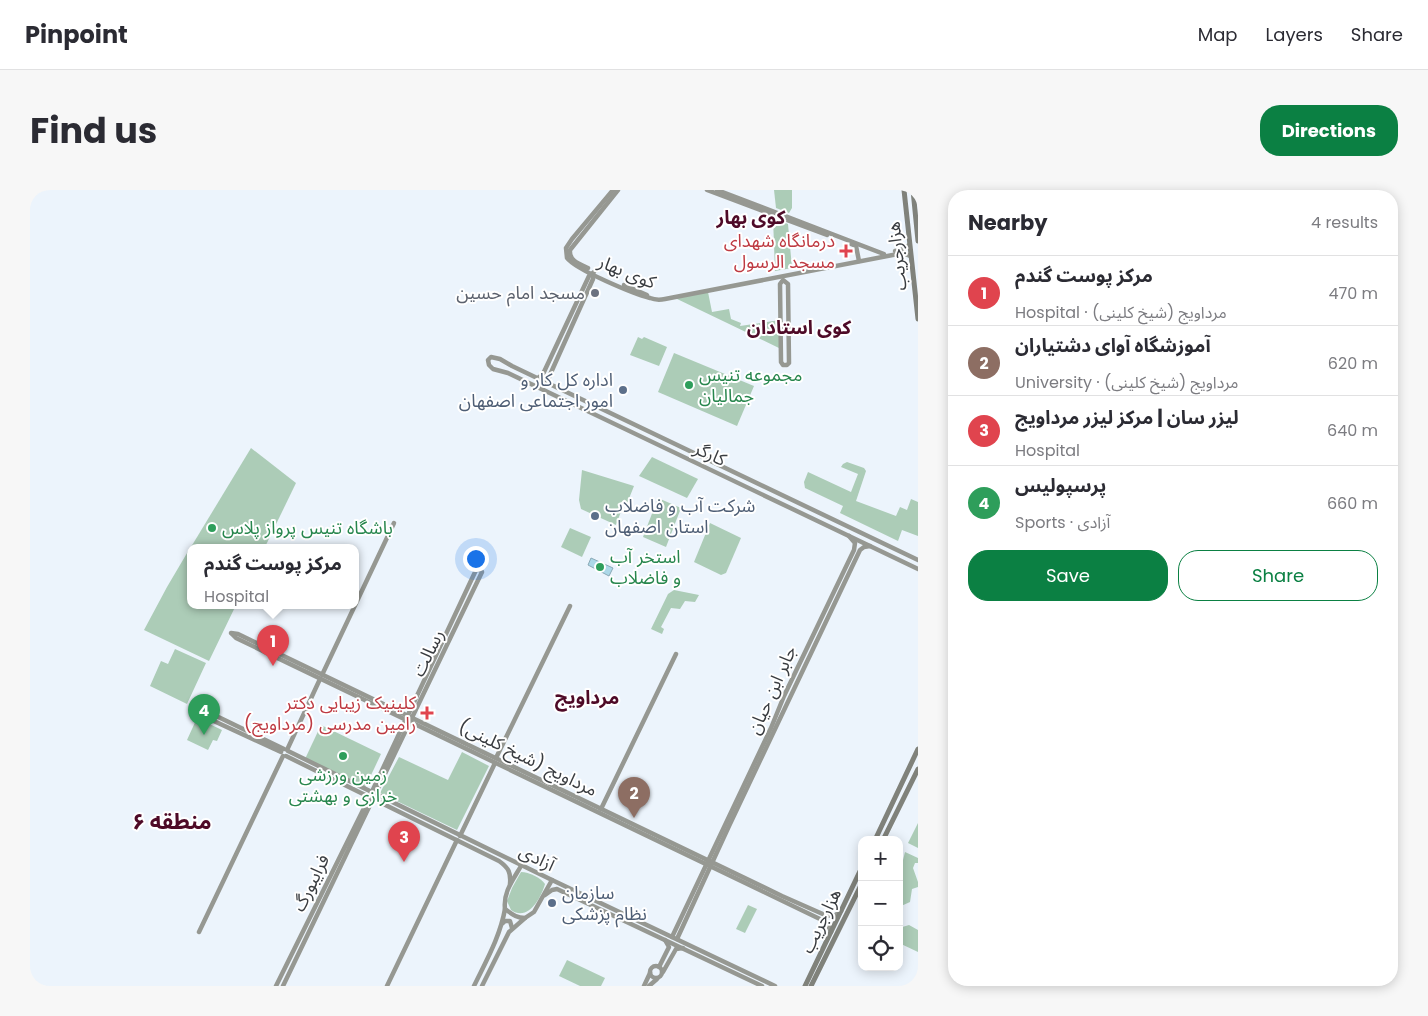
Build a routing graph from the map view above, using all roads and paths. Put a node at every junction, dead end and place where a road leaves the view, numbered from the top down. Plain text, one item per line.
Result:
1 (613, 190) edge
2 (618, 190) edge
3 (707, 190) edge
4 (717, 190) edge
5 (904, 190) edge
6 (913, 190) edge
7 (755, 206) junction
8 (918, 241) edge
9 (855, 244) junction
10 (909, 244) junction
11 (884, 255) junction
12 (910, 256) junction
13 (858, 260) junction
14 (594, 273) junction
15 (783, 280) joint
16 (918, 318) edge
17 (553, 352) junction
18 (558, 354) junction
19 (538, 378) junction
20 (548, 383) junction
21 (785, 504) junction
22 (806, 506) junction
23 (816, 519) junction
24 (394, 523) dead end
25 (845, 525) junction
26 (847, 534) junction
27 (873, 546) junction
28 (854, 550) junction
29 (900, 551) junction
30 (860, 552) junction
31 (896, 558) junction
32 (918, 560) edge
33 (918, 568) edge
34 (359, 597) edge
35 (570, 606) dead end
36 (353, 609) edge
37 (818, 625) junction
38 (824, 628) junction
39 (676, 654) dead end
40 (321, 677) junction
41 (205, 714) dead end
42 (409, 719) junction
43 (918, 749) edge
44 (285, 752) junction
45 (495, 760) junction
46 (918, 768) edge
47 (377, 787) junction
48 (363, 792) junction
49 (372, 796) junction
50 (382, 802) junction
51 (370, 806) junction
52 (364, 807) junction
53 (601, 809) junction
54 (877, 836) edge
55 (885, 836) edge
56 (459, 838) junction
57 (709, 863) junction
58 (521, 866) junction
59 (858, 875) edge
60 (331, 880) junction
61 (552, 880) junction
62 (510, 884) junction
63 (858, 890) edge
64 (545, 895) junction
65 (781, 898) junction
66 (505, 909) junction
67 (841, 911) junction
68 (525, 918) junction
69 (635, 921) junction
70 (502, 924) junction
71 (512, 928) junction
72 (198, 932) dead end
73 (831, 932) junction
74 (664, 938) junction
75 (675, 938) junction
76 (688, 950) junction
77 (721, 963) junction
78 (661, 969) junction
79 (650, 972) junction
80 (660, 978) junction
81 (276, 986) edge
82 (283, 986) edge
83 (387, 986) edge
84 (474, 986) edge
85 (482, 986) edge
86 (644, 986) edge
87 (649, 986) edge
88 (762, 986) edge
89 (775, 986) edge
90 (806, 986) edge

1 - 14 main road, کوی بهار
2 - 14 main road, کوی بهار
3 - 7 main road
4 - 7 main road
5 - 10 main road, هزارجریب
6 - 8 main road
7 - 9 main road
9 - 11 main road
9 - 13 main road
10 - 11 main road, کوی بهار
10 - 12 main road, هزارجریب
11 - 12 main road, کوی بهار
11 - 13 main road, کوی بهار
12 - 16 main road, هزارجریب
13 - 14 main road, کوی بهار
14 - 17 main road
14 - 18 main road
15 - 15 main road
17 - 18 main road
17 - 19 main road
18 - 20 main road
19 - 20 main road, کارگر
19 - 21 main road, کارگر
20 - 22 main road, کارگر
21 - 22 main road
21 - 23 main road, کارگر
22 - 25 main road, کارگر
23 - 25 main road
23 - 26 main road, کارگر
24 - 34 main road
25 - 29 main road, کارگر
26 - 27 main road, کارگر
26 - 28 main road
27 - 30 main road
27 - 31 main road, کارگر
28 - 30 main road
28 - 37 main road, جابر ابن حیان
29 - 31 main road
29 - 32 main road, کارگر
30 - 38 main road, جابر ابن حیان
31 - 33 main road, کارگر
35 - 45 main road
36 - 40 main road
37 - 38 main road
37 - 57 main road, جابر ابن حیان
38 - 57 main road, جابر ابن حیان
39 - 53 main road
40 - 40 main road, مرداویج (شیخ کلینی)
40 - 42 main road, مرداویج (شیخ کلینی)
40 - 44 main road
41 - 44 main road, آزادی
42 - 42 main road, رسالت
42 - 45 main road, مرداویج (شیخ کلینی)
42 - 47 main road, رسالت
43 - 54 main road
44 - 48 main road, آزادی
44 - 72 main road
45 - 53 main road, مرداویج (شیخ کلینی)
45 - 56 main road
45 - 57 main road, مرداویج (شیخ کلینی)
46 - 55 main road
47 - 48 main road
47 - 49 main road, رسالت
47 - 50 main road
48 - 49 main road, آزادی
48 - 52 main road
49 - 50 main road, آزادی
49 - 51 main road, فرایبورگ
49 - 52 main road, فرایبورگ
50 - 51 main road
50 - 56 main road, آزادی
51 - 60 main road, فرایبورگ
52 - 60 main road, فرایبورگ
53 - 57 main road, مرداویج (شیخ کلینی)
56 - 58 main road, آزادی
56 - 62 main road, آزادی
56 - 83 main road
57 - 65 main road, مرداویج (شیخ کلینی)
57 - 75 main road
58 - 61 main road, آزادی
58 - 62 main road
59 - 67 main road, هزارجریب
60 - 81 main road, فرایبورگ
60 - 82 main road, فرایبورگ
61 - 64 main road
61 - 69 main road, آزادی
62 - 66 main road
63 - 90 main road
64 - 68 main road
64 - 69 main road, آزادی
65 - 67 main road, مرداویج (شیخ کلینی)
65 - 73 main road, مرداویج (شیخ کلینی)
66 - 68 main road
66 - 70 main road
67 - 73 main road, هزارجریب
68 - 71 main road
69 - 74 main road, آزادی
69 - 75 main road, آزادی
70 - 71 main road
70 - 84 main road
71 - 85 main road
73 - 90 main road, هزارجریب
74 - 76 main road, آزادی
74 - 78 main road
75 - 77 main road, آزادی
76 - 77 main road, آزادی
76 - 78 main road
77 - 88 main road, آزادی
77 - 89 main road, آزادی
78 - 79 main road
78 - 80 main road
79 - 80 main road
79 - 86 main road
80 - 87 main road

